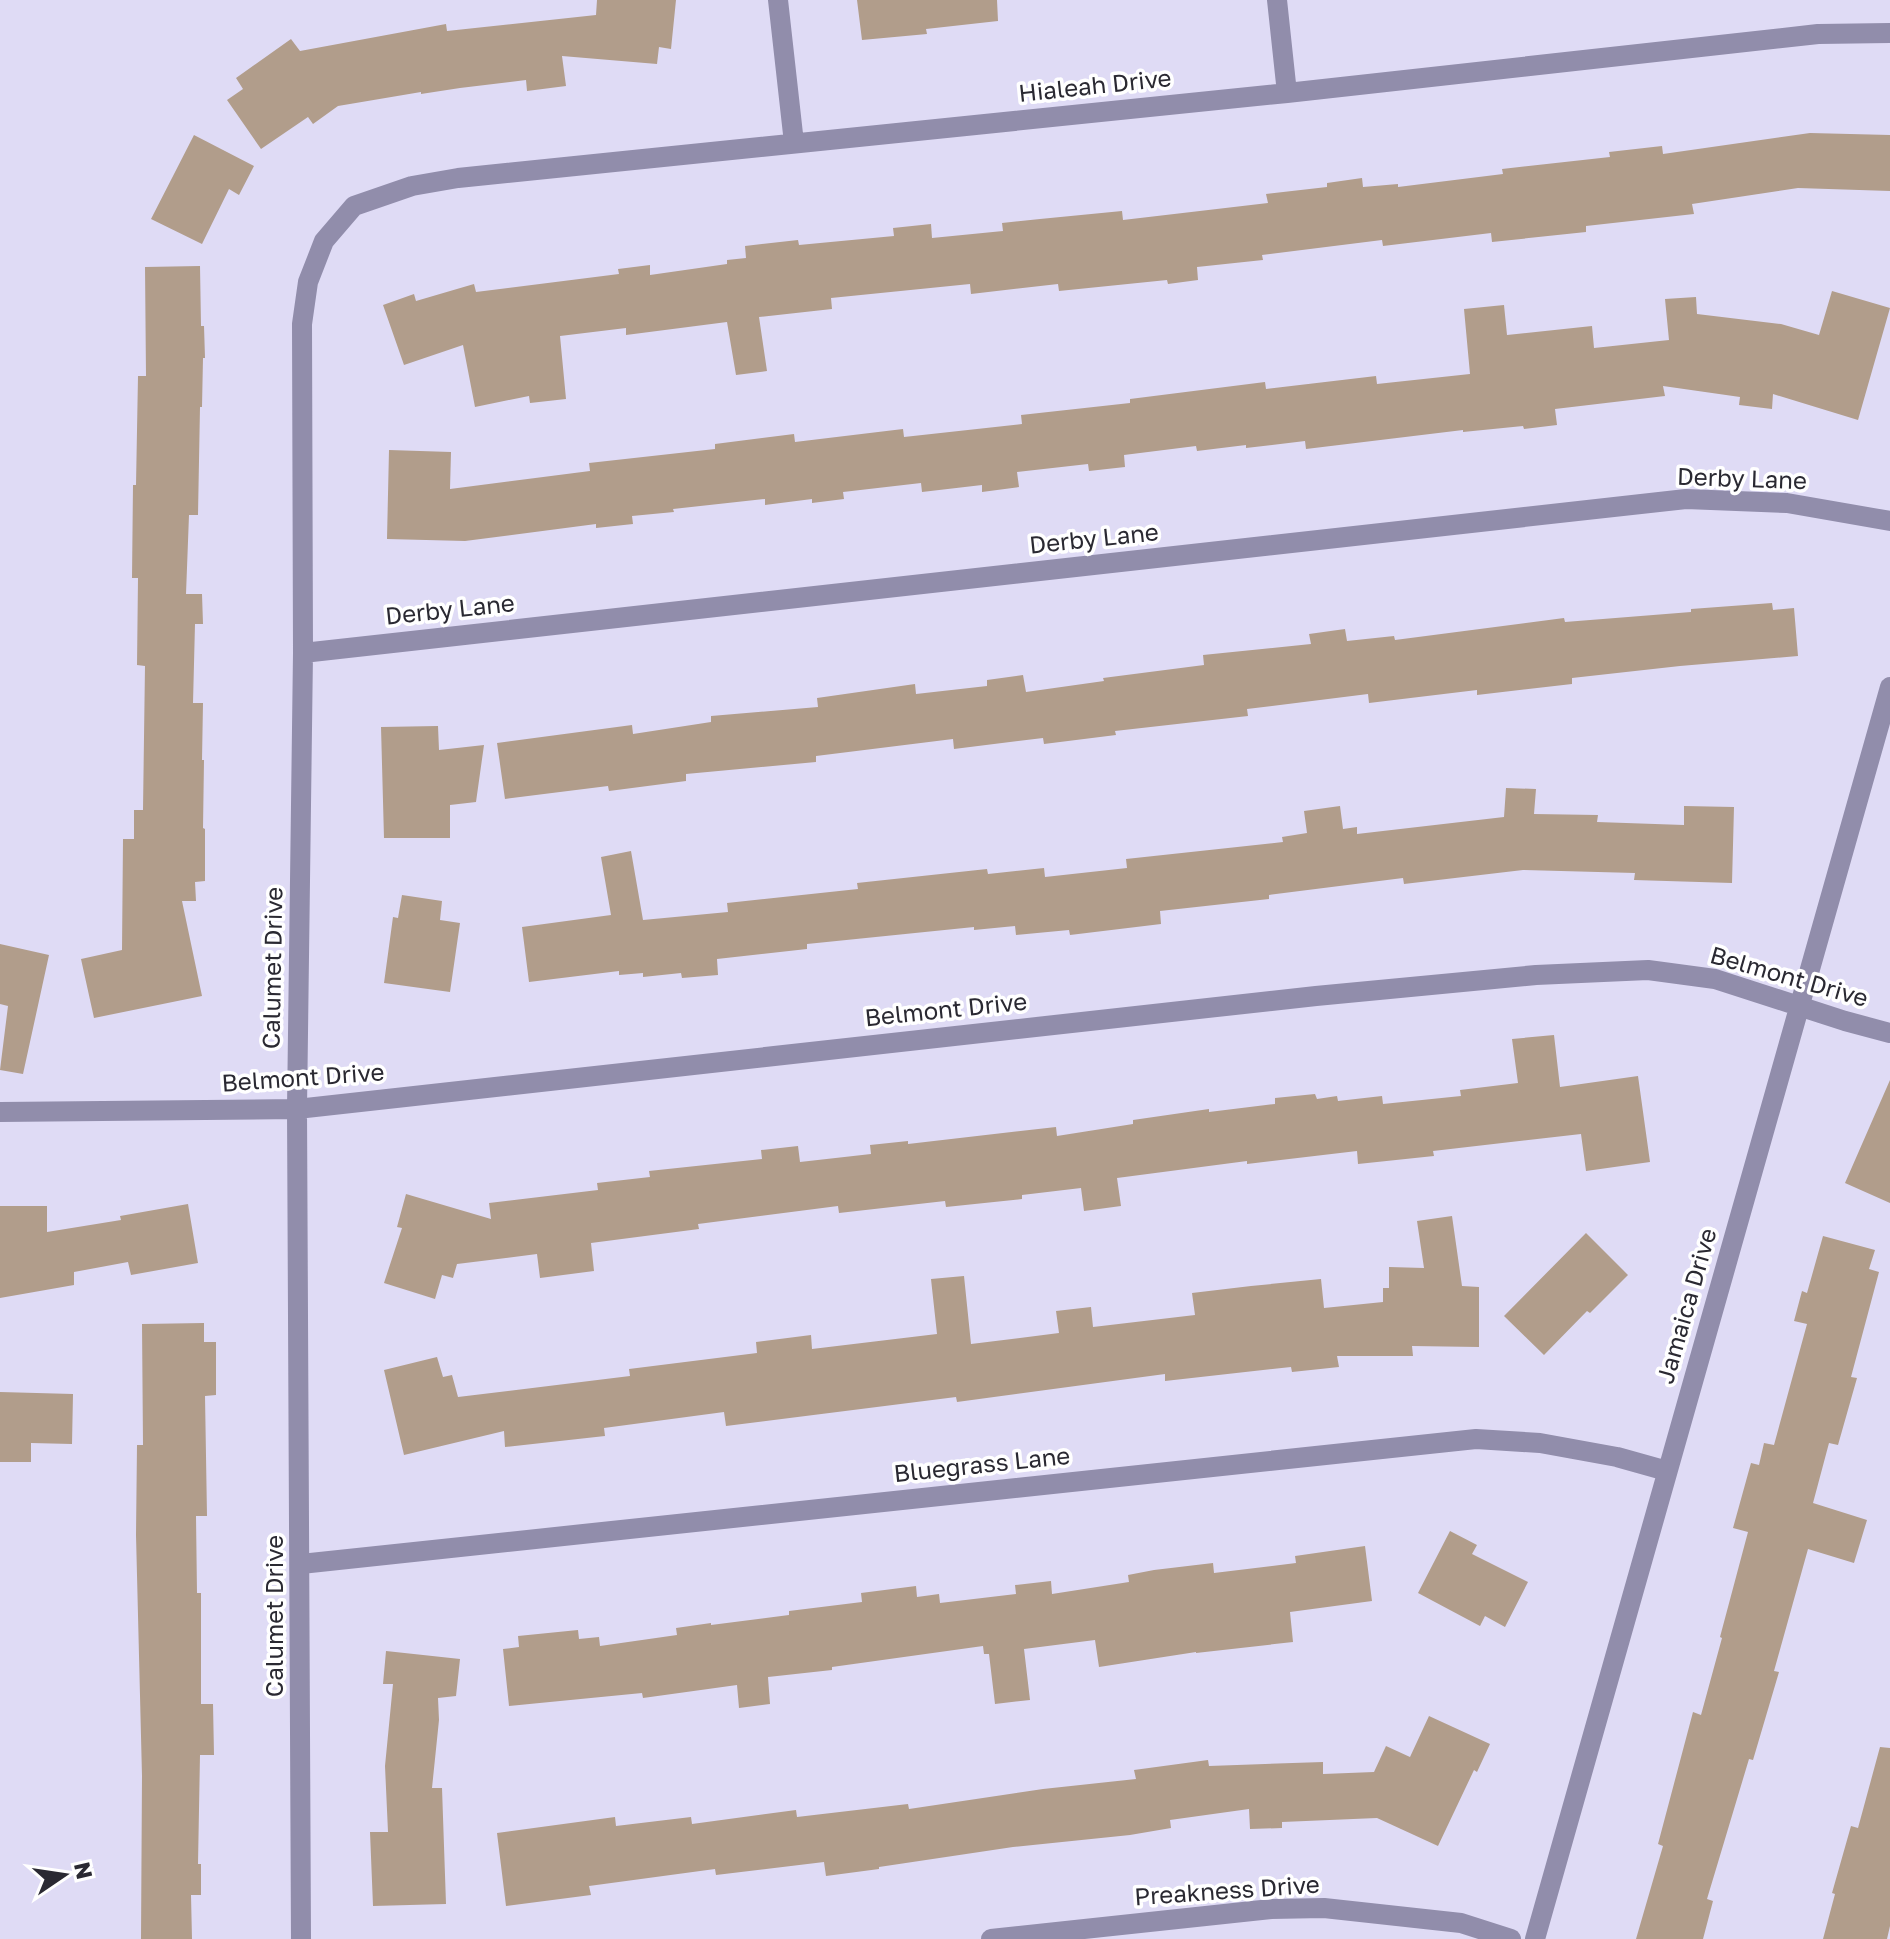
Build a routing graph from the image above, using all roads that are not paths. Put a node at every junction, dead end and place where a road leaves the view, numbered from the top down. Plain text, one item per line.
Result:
1 (778, 0) edge
2 (1277, 0) edge
3 (1890, 33) edge
4 (1287, 93) junction
5 (794, 143) junction
6 (324, 241) joint
7 (1890, 521) edge
8 (303, 653) junction
9 (1890, 687) edge
10 (1799, 1006) junction
11 (1890, 1033) edge
12 (297, 1109) junction
13 (0, 1112) edge
14 (1667, 1471) junction
15 (301, 1564) junction
16 (301, 1939) edge
17 (991, 1939) edge
18 (1511, 1939) edge
19 (1535, 1939) edge

1 - 5 street
2 - 4 street
3 - 4 street, Hialeah Drive
4 - 5 street, Hialeah Drive
5 - 6 street, Hialeah Drive
6 - 8 street, Calumet Drive
7 - 8 street, Derby Lane
8 - 12 street, Calumet Drive
9 - 10 street, Jamaica Drive
10 - 11 street, Belmont Drive
10 - 12 street, Belmont Drive
10 - 14 street, Jamaica Drive
12 - 13 street, Belmont Drive
12 - 15 street, Calumet Drive
14 - 15 street, Bluegrass Lane
14 - 19 street, Jamaica Drive
15 - 16 street, Calumet Drive
17 - 18 street, Preakness Drive

